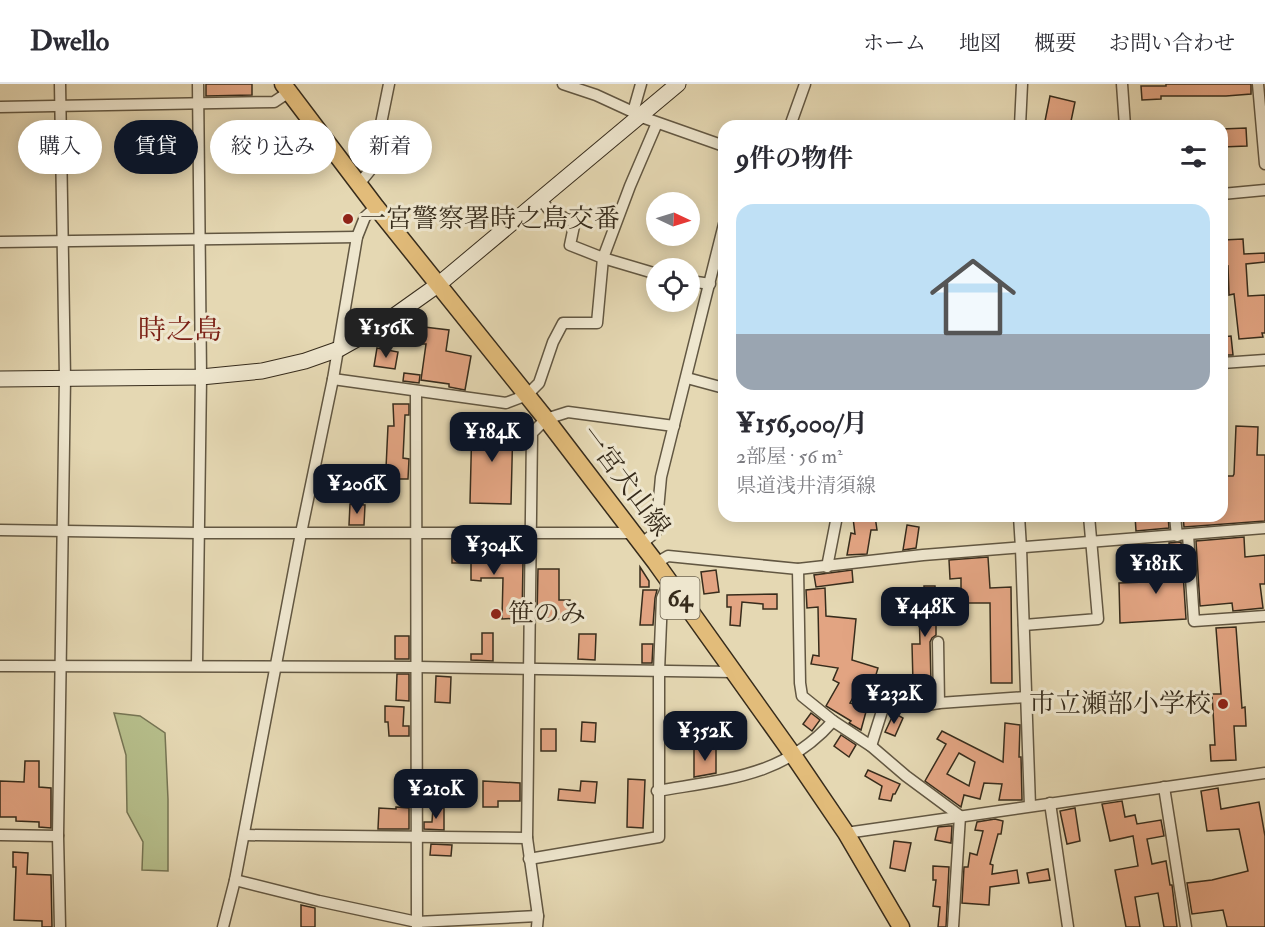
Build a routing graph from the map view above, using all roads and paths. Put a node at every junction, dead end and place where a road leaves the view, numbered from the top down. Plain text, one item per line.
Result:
1 (60, 84) edge
2 (198, 84) edge
3 (389, 84) edge
4 (563, 84) edge
5 (640, 84) edge
6 (678, 84) edge
7 (805, 84) edge
8 (1022, 84) edge
9 (1122, 84) edge
10 (1258, 84) edge
11 (286, 88) edge
12 (198, 104) junction
13 (0, 107) edge
14 (60, 107) junction
15 (636, 114) junction
16 (792, 120) edge
17 (1020, 120) edge
18 (1125, 120) edge
19 (657, 123) junction
20 (718, 144) edge
21 (1265, 164) edge
22 (359, 184) junction
23 (1265, 190) edge
24 (1228, 193) edge
25 (541, 200) junction
26 (376, 207) junction
27 (357, 237) junction
28 (199, 240) junction
29 (0, 242) edge
30 (63, 242) junction
31 (718, 250) edge
32 (603, 258) junction
33 (646, 271) edge
34 (700, 282) edge
35 (439, 284) junction
36 (710, 284) junction
37 (339, 349) junction
38 (1265, 360) edge
39 (1228, 363) edge
40 (201, 377) junction
41 (66, 378) junction
42 (687, 378) junction
43 (0, 379) edge
44 (333, 379) junction
45 (718, 386) edge
46 (416, 392) junction
47 (527, 395) junction
48 (546, 419) junction
49 (674, 426) junction
50 (836, 522) edge
51 (1020, 522) edge
52 (1089, 522) edge
53 (1177, 522) edge
54 (1265, 528) edge
55 (0, 530) edge
56 (63, 531) junction
57 (198, 533) junction
58 (301, 533) junction
59 (416, 534) junction
60 (530, 534) junction
61 (1182, 535) junction
62 (637, 539) junction
63 (1091, 542) junction
64 (1022, 548) junction
65 (656, 563) junction
66 (827, 567) junction
67 (798, 569) junction
68 (669, 582) junction
69 (1265, 616) edge
70 (1024, 625) junction
71 (938, 642) dead end
72 (197, 665) junction
73 (0, 666) edge
74 (62, 666) junction
75 (275, 666) junction
76 (417, 667) junction
77 (529, 668) junction
78 (659, 671) junction
79 (733, 672) junction
80 (1026, 697) junction
81 (939, 703) junction
82 (833, 721) junction
83 (871, 746) junction
84 (794, 755) junction
85 (1265, 773) edge
86 (1164, 787) junction
87 (657, 791) junction
88 (1050, 803) junction
89 (1030, 806) junction
90 (960, 816) junction
91 (846, 833) junction
92 (0, 835) edge
93 (244, 835) junction
94 (58, 836) junction
95 (416, 837) junction
96 (527, 838) junction
97 (529, 859) junction
98 (235, 880) junction
99 (537, 922) edge
100 (417, 924) edge
101 (60, 927) edge
102 (223, 927) edge
103 (901, 927) edge
104 (953, 927) edge
105 (1068, 927) edge
106 (1186, 927) edge

1 - 14 street
2 - 12 street
3 - 22 street
4 - 15 street
5 - 15 street
6 - 15 main road
7 - 16 street
8 - 17 street
9 - 18 street
10 - 21 street
11 - 12 street
11 - 22 main road, 一宮犬山線 / 64
12 - 14 street
12 - 28 street
13 - 14 street
14 - 30 street
15 - 19 street
15 - 25 main road
19 - 20 street
19 - 32 street
22 - 26 main road, 一宮犬山線 / 64
23 - 24 street
25 - 32 street
25 - 35 main road
26 - 27 street
26 - 35 main road, 一宮犬山線 / 64
27 - 28 street
27 - 37 street
28 - 30 street
28 - 40 street
29 - 30 street
30 - 41 street
31 - 36 street
32 - 33 street
32 - 47 street
34 - 36 street
35 - 37 main road
35 - 47 main road, 一宮犬山線 / 64
36 - 42 street
37 - 40 main road
37 - 44 street
38 - 39 street
40 - 41 main road
40 - 57 street
41 - 43 main road
41 - 56 street
42 - 45 street
42 - 49 street
44 - 46 street
44 - 58 street
46 - 47 street
46 - 59 street
47 - 48 main road, 一宮犬山線 / 64
48 - 49 street
48 - 60 street
48 - 62 main road, 一宮犬山線 / 64
49 - 62 street
50 - 66 street
51 - 64 street
52 - 63 street
53 - 61 street
54 - 61 street
55 - 56 street
56 - 57 street
56 - 74 street
57 - 58 street
57 - 72 street
58 - 59 street
58 - 75 street
59 - 60 street
59 - 76 street
60 - 62 street
60 - 77 street
61 - 63 street
61 - 69 street
62 - 65 main road, 一宮犬山線 / 64
63 - 64 street
63 - 70 street
64 - 66 street
64 - 70 street
65 - 67 street
65 - 68 main road, 一宮犬山線 / 64
66 - 67 street
67 - 82 street
68 - 78 street
68 - 79 main road, 一宮犬山線 / 64
70 - 80 street
71 - 81 street
72 - 74 street
72 - 75 street
73 - 74 street
74 - 94 street
75 - 76 street
75 - 93 street
76 - 77 street
76 - 95 street
77 - 78 street
77 - 96 street
78 - 79 street
78 - 87 street
79 - 84 main road, 一宮犬山線 / 64
80 - 81 street
80 - 89 street
81 - 83 street
82 - 83 street
82 - 84 street
83 - 90 street
84 - 87 street
84 - 91 main road, 一宮犬山線 / 64
85 - 86 street
86 - 88 street
86 - 106 street
87 - 97 street
88 - 89 street
88 - 105 street
89 - 90 street
90 - 91 street
90 - 104 street
91 - 103 main road, 一宮犬山線 / 64
92 - 94 street
93 - 95 street
93 - 98 street
94 - 101 street
95 - 96 street
95 - 100 street
96 - 97 street
97 - 99 street
98 - 100 street
98 - 102 street
99 - 100 street

